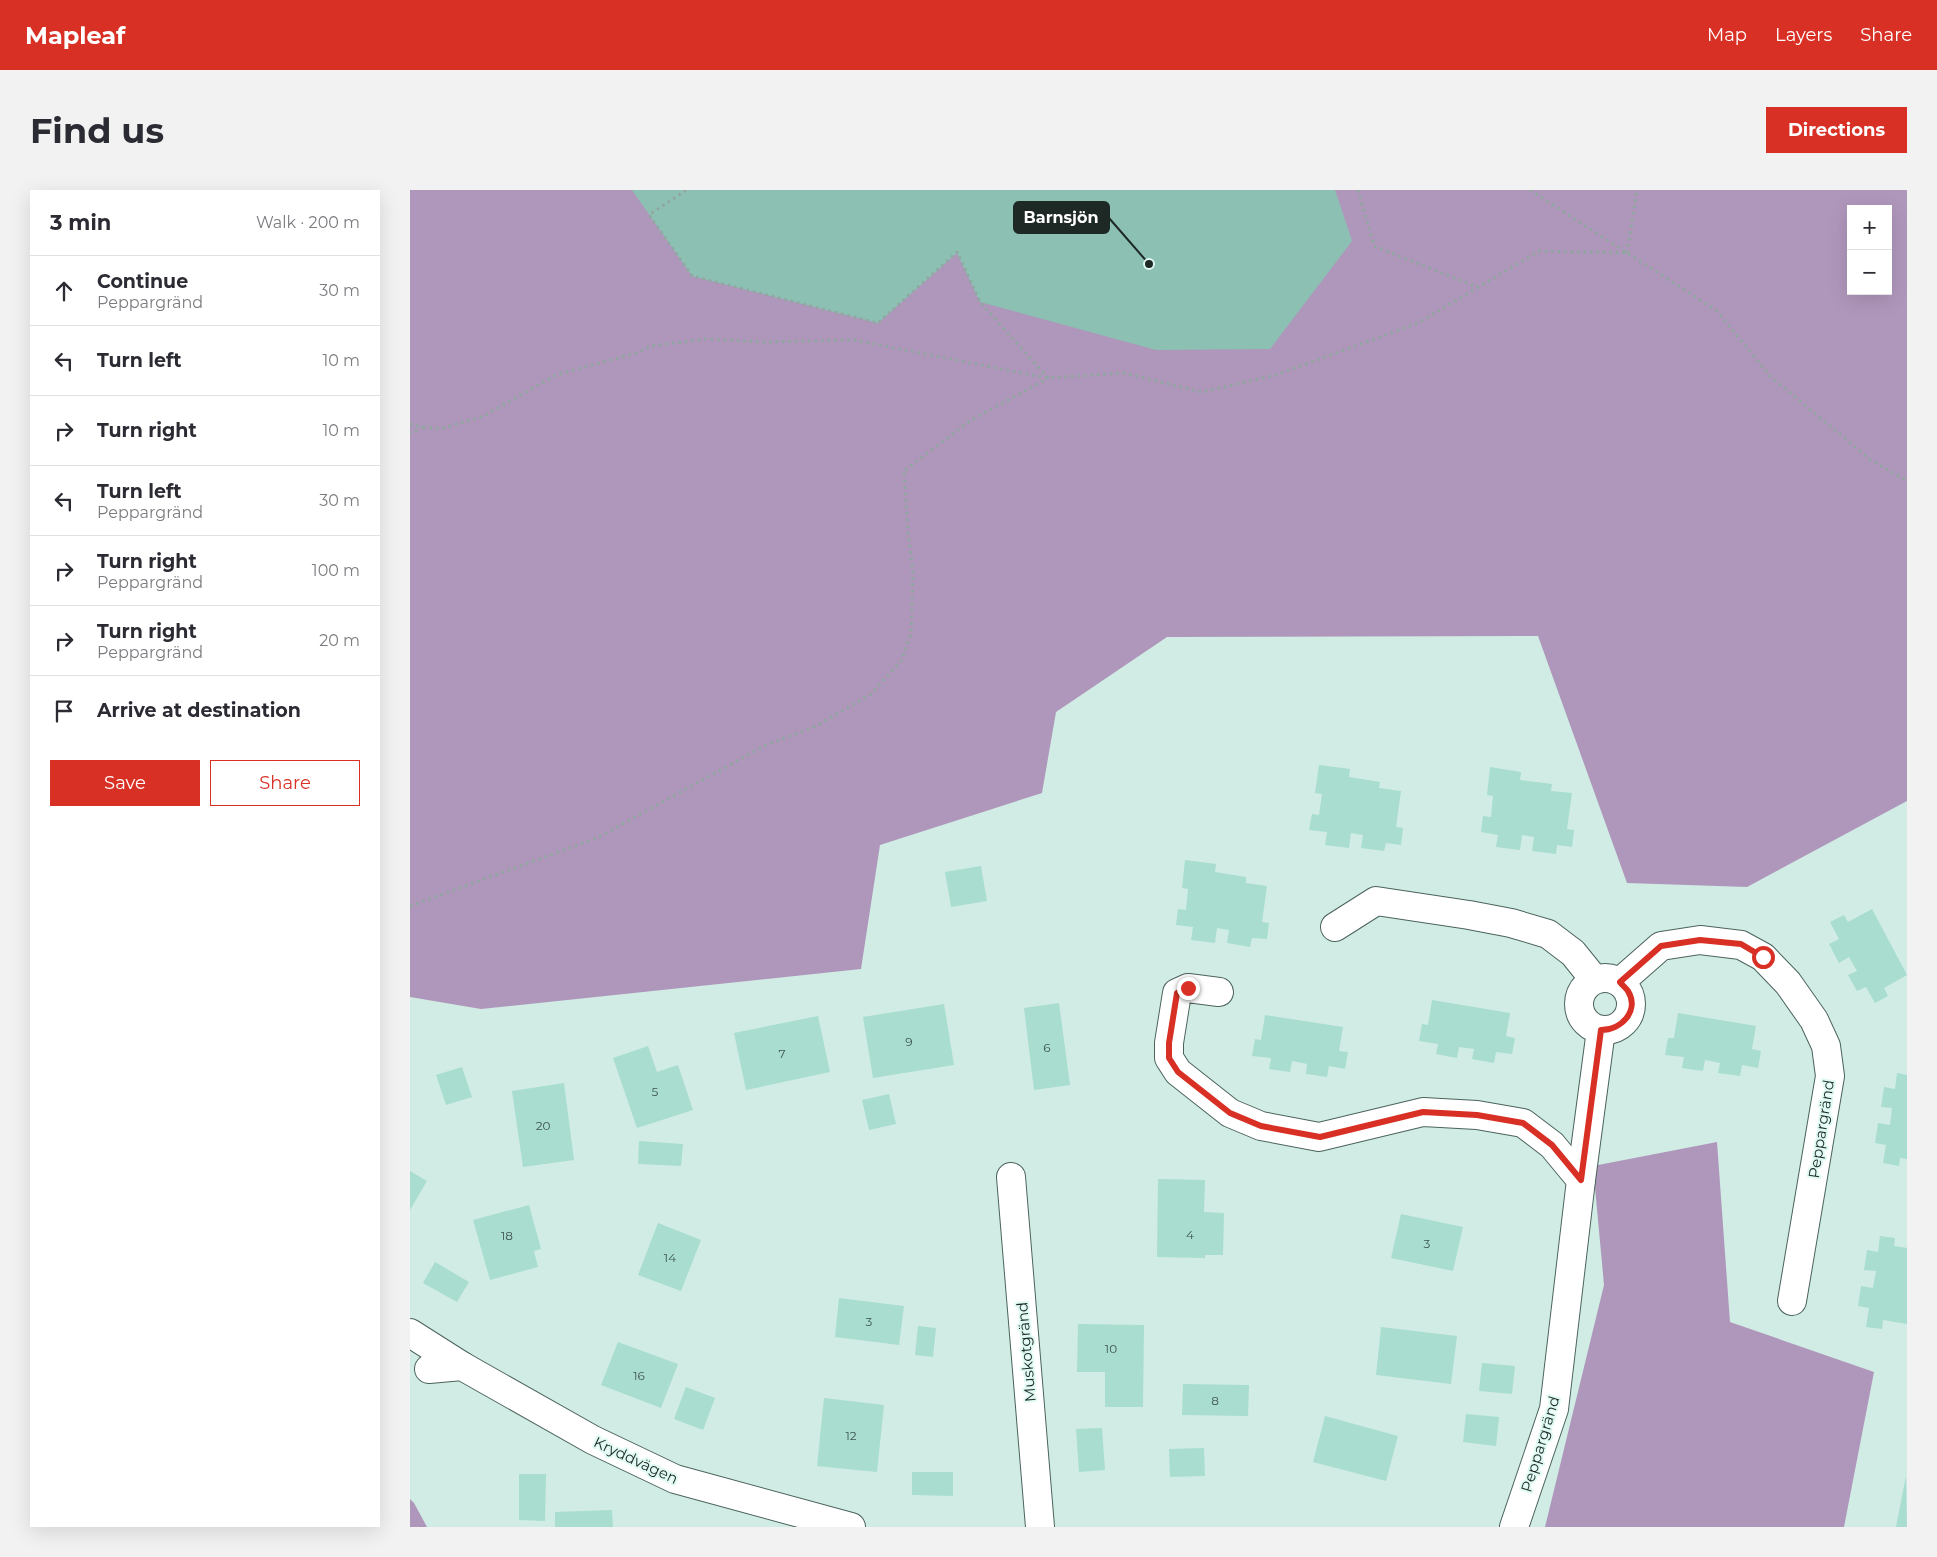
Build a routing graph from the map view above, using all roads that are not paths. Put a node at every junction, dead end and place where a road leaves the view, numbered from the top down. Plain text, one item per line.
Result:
1 (1335, 927) dead end
2 (1607, 981) junction
3 (1219, 992) dead end
4 (1601, 1030) junction
5 (1011, 1177) dead end
6 (1581, 1180) junction
7 (1792, 1301) dead end
8 (410, 1333) edge
9 (462, 1366) junction
10 (429, 1369) dead end
11 (851, 1527) edge
12 (1040, 1527) edge
13 (1514, 1527) edge

1 - 2 street
2 - 4 street
2 - 4 street
2 - 7 street, Peppargränd
3 - 6 street
4 - 6 street, Peppargränd
5 - 12 street, Muskotgränd
6 - 13 street, Peppargränd
8 - 9 street, Kryddvägen
9 - 10 street
9 - 11 street, Kryddvägen

